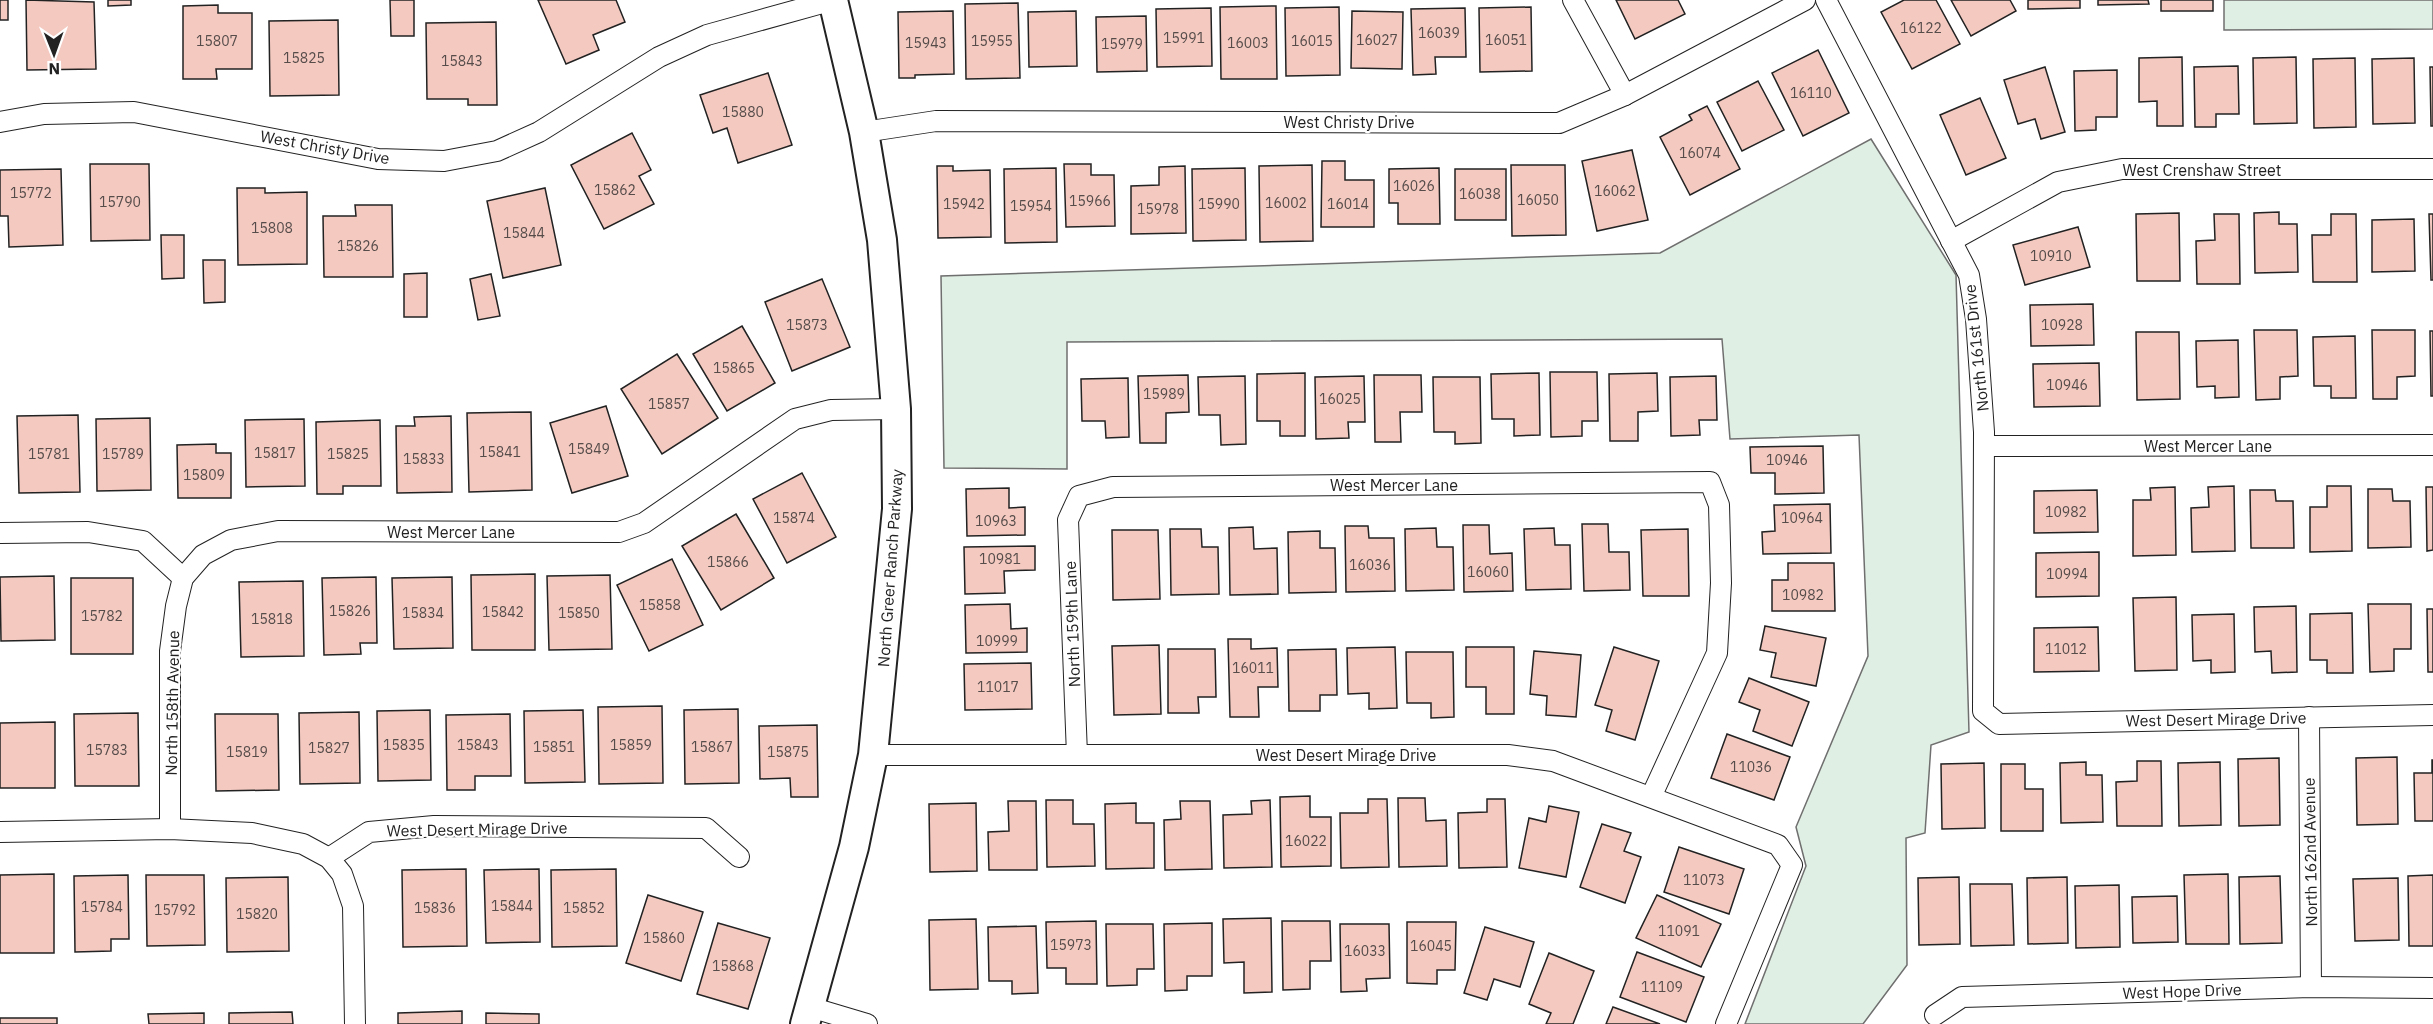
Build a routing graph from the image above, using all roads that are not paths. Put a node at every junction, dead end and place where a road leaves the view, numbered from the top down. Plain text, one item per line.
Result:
1 (833, 0) edge
2 (1573, 0) edge
3 (1805, 0) edge
4 (1826, 0) edge
5 (1624, 95) junction
6 (0, 122) edge
7 (864, 132) junction
8 (2433, 170) edge
9 (1951, 241) junction
10 (896, 409) junction
11 (2433, 445) edge
12 (1984, 446) junction
13 (1079, 496) joint
14 (0, 533) edge
15 (183, 578) junction
16 (2433, 715) edge
17 (2309, 717) junction
18 (1999, 723) joint
19 (873, 755) junction
20 (1077, 755) junction
21 (1651, 797) junction
22 (170, 829) junction
23 (0, 832) edge
24 (739, 857) dead end
25 (329, 858) junction
26 (2311, 987) junction
27 (2433, 988) edge
28 (1935, 1015) dead end
29 (807, 1016) edge
30 (355, 1024) edge
31 (867, 1024) edge
32 (1726, 1024) edge

1 - 6 street, West Christy Drive
1 - 7 street, North Greer Ranch Parkway
2 - 5 street
3 - 5 street, West Christy Drive
4 - 9 street, North 161st Drive
5 - 7 street, West Christy Drive
7 - 10 street, North Greer Ranch Parkway
8 - 9 street, West Crenshaw Street
9 - 12 street, North 161st Drive
10 - 15 street, West Mercer Lane
10 - 19 street, North Greer Ranch Parkway
11 - 12 street, West Mercer Lane
12 - 18 street, North 161st Drive
13 - 20 street, North 159th Lane
13 - 21 street, West Mercer Lane
14 - 15 street
15 - 22 street, North 158th Avenue
16 - 17 street, West Desert Mirage Drive
17 - 18 street, West Desert Mirage Drive
17 - 26 street, North 162nd Avenue
19 - 20 street, West Desert Mirage Drive
19 - 29 street, North Greer Ranch Parkway
20 - 21 street, West Desert Mirage Drive
21 - 32 street, West Desert Mirage Drive
22 - 23 street
22 - 25 street
24 - 25 street, West Desert Mirage Drive
25 - 30 street
26 - 27 street, West Hope Drive
26 - 28 street, West Hope Drive
29 - 31 street

